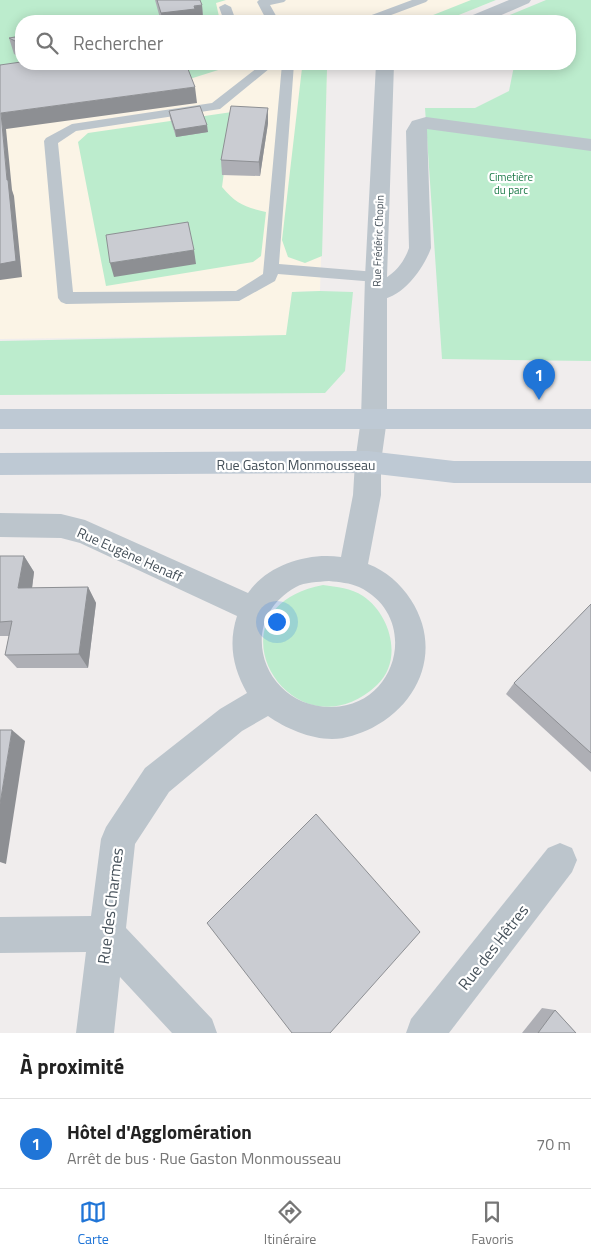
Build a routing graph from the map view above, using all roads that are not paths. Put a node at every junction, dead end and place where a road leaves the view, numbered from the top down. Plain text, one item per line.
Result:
1 (280, 0) edge
2 (422, 0) edge
3 (523, 0) edge
4 (225, 7) dead end
5 (228, 15) edge
6 (270, 15) edge
7 (381, 15) edge
8 (488, 15) edge
9 (246, 70) edge
10 (261, 70) edge
11 (287, 70) edge
12 (385, 70) edge
13 (248, 79) junction
14 (591, 145) edge
15 (270, 268) junction
16 (376, 285) junction
17 (0, 418) edge
18 (374, 419) junction
19 (591, 419) edge
20 (368, 462) junction
21 (0, 464) edge
22 (591, 472) edge
23 (0, 525) edge
24 (352, 571) junction
25 (254, 610) junction
26 (268, 698) junction
27 (560, 860) dead end
28 (106, 934) junction
29 (0, 935) edge
30 (95, 1033) edge
31 (198, 1033) edge
32 (425, 1033) edge

1 - 6 lane
2 - 7 lane
3 - 8 street
4 - 5 lane
9 - 13 lane
10 - 13 lane
11 - 15 lane
12 - 16 street, Rue Frédéric Chopin
13 - 15 lane
14 - 16 street
15 - 16 lane
16 - 18 street, Rue Frédéric Chopin
17 - 18 main road
18 - 19 main road
18 - 20 street, Rue Frédéric Chopin
20 - 21 main road, Rue Gaston Monmousseau
20 - 22 main road, Rue Gaston Monmousseau
20 - 24 street, Rue Frédéric Chopin
23 - 25 street, Rue Eugène Henaff
24 - 25 street
24 - 26 street
25 - 26 street
26 - 28 street, Rue des Charmes
27 - 32 street, Rue des Hêtres
28 - 29 street
28 - 30 street, Rue des Charmes
28 - 31 street

